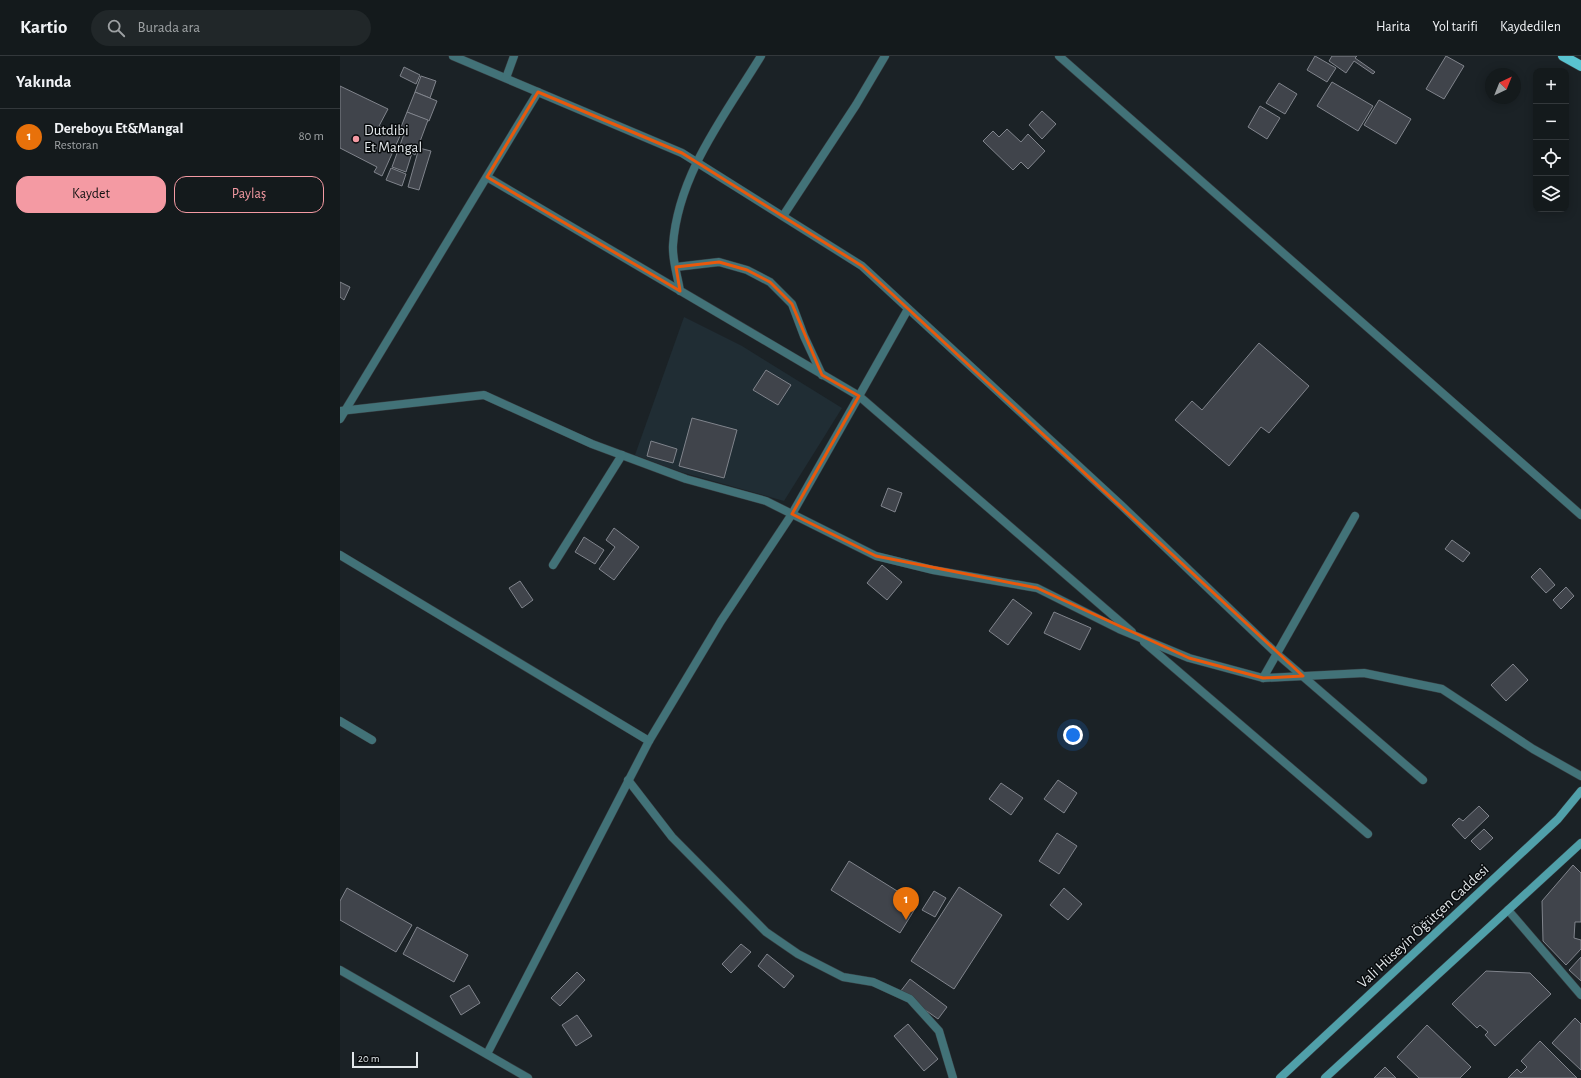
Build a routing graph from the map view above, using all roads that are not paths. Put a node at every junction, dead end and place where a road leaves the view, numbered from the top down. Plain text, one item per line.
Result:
1 (453, 56) edge
2 (514, 56) edge
3 (761, 56) edge
4 (885, 56) edge
5 (1059, 56) edge
6 (1563, 56) edge
7 (1581, 66) edge
8 (506, 78) junction
9 (538, 92) junction
10 (696, 162) junction
11 (487, 177) junction
12 (783, 216) junction
13 (676, 267) junction
14 (680, 291) junction
15 (908, 309) junction
16 (822, 375) junction
17 (859, 396) junction
18 (342, 408) edge
19 (340, 419) edge
20 (622, 455) junction
21 (792, 514) junction
22 (1581, 515) edge
23 (1355, 516) dead end
24 (340, 555) edge
25 (553, 565) dead end
26 (1138, 636) junction
27 (1277, 654) junction
28 (1303, 676) junction
29 (1263, 678) junction
30 (340, 721) edge
31 (372, 740) dead end
32 (649, 741) junction
33 (1581, 776) edge
34 (628, 780) junction
35 (1423, 780) dead end
36 (1581, 791) edge
37 (1368, 834) dead end
38 (1581, 843) edge
39 (1508, 910) junction
40 (340, 970) edge
41 (1581, 995) edge
42 (487, 1054) junction
43 (528, 1078) edge
44 (953, 1078) edge
45 (1280, 1078) edge
46 (1325, 1078) edge

1 - 8 street
2 - 8 street
3 - 10 street
4 - 12 street
5 - 22 street
6 - 7 main road
8 - 9 street
9 - 10 street
9 - 11 street
10 - 12 street
10 - 13 street
11 - 14 street
11 - 18 street
12 - 15 street
13 - 14 street
13 - 16 street
14 - 16 street
15 - 17 street
15 - 27 street
16 - 17 street
17 - 21 street
17 - 26 street
18 - 19 street
18 - 20 street
20 - 21 street
20 - 25 street
21 - 26 street
21 - 32 street
23 - 27 street
24 - 32 street
26 - 29 street
26 - 37 street
27 - 28 street
27 - 29 street
28 - 29 street
28 - 33 street
28 - 35 street
30 - 31 street
32 - 34 street
34 - 42 street
34 - 44 street
36 - 45 main road, Vali Hüseyin Öğütçen Caddesi
38 - 39 main road
39 - 41 street
39 - 46 main road
40 - 42 street
42 - 43 street

